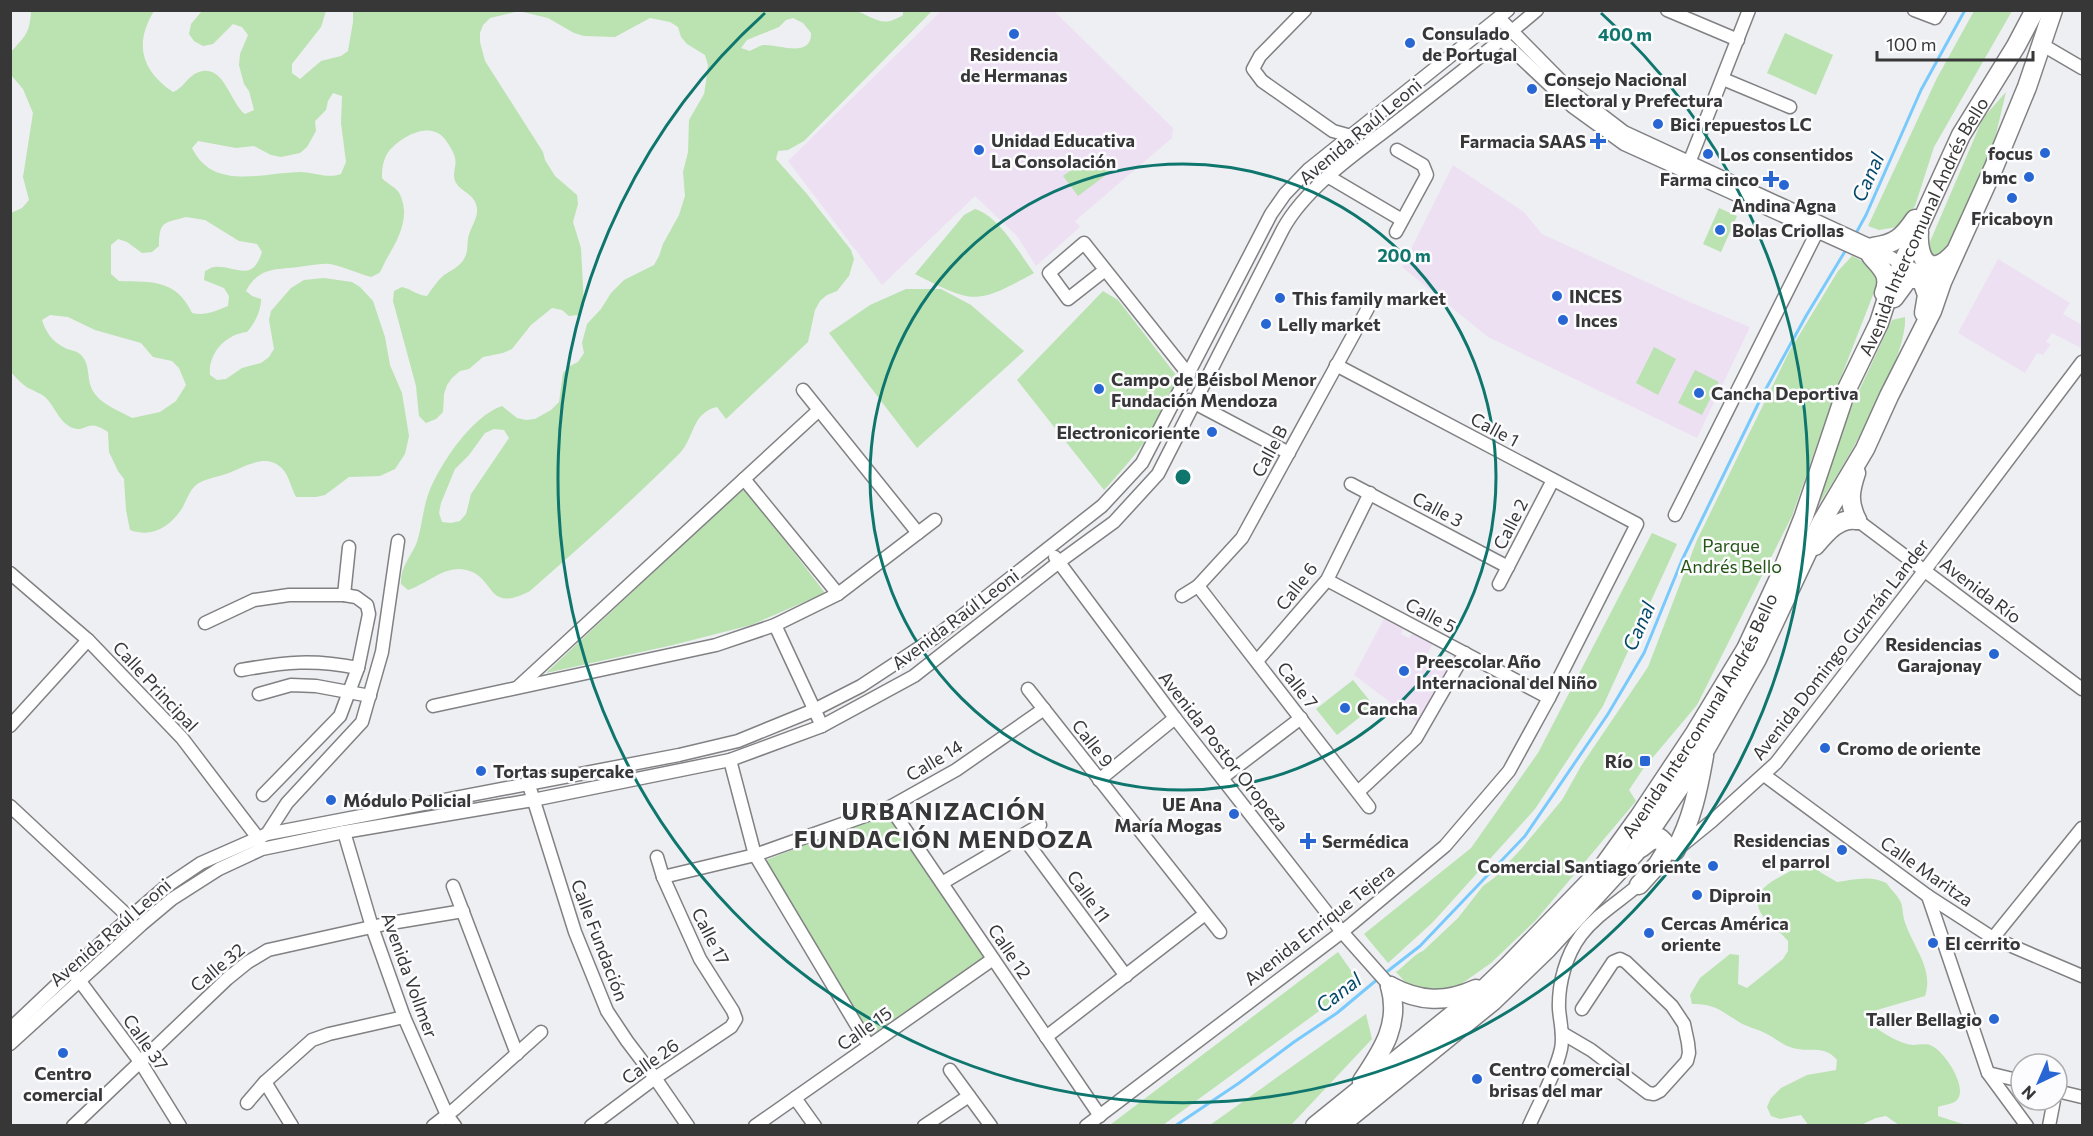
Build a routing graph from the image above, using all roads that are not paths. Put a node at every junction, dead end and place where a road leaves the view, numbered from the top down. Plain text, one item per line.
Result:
1 (1305, 10) edge
2 (1537, 10) edge
3 (1667, 10) edge
4 (1749, 10) edge
5 (1914, 10) edge
6 (1940, 10) edge
7 (2035, 10) edge
8 (2053, 10) edge
9 (1503, 14) edge
10 (1488, 27) junction
11 (1511, 32) junction
12 (1738, 40) junction
13 (1501, 41) junction
14 (2041, 44) junction
15 (2082, 68) edge
16 (1723, 78) junction
17 (1790, 107) dead end
18 (1351, 136) junction
19 (1396, 150) dead end
20 (1687, 167) junction
21 (1329, 177) junction
22 (1930, 203) junction
23 (1268, 220) junction
24 (1402, 220) junction
25 (1920, 224) junction
26 (1283, 229) junction
27 (1396, 232) dead end
28 (1825, 232) junction
29 (1866, 249) junction
30 (1957, 249) junction
31 (1902, 264) junction
32 (1105, 270) junction
33 (1942, 282) junction
34 (1368, 308) dead end
35 (1879, 323) junction
36 (1915, 344) junction
37 (2082, 362) edge
38 (1336, 365) junction
39 (1189, 375) junction
40 (803, 390) dead end
41 (1178, 395) junction
42 (1194, 403) junction
43 (819, 410) junction
44 (1289, 453) junction
45 (1857, 463) junction
46 (744, 479) junction
47 (1553, 480) junction
48 (1351, 484) dead end
49 (1370, 494) junction
50 (1675, 515) dead end
51 (935, 520) dead end
52 (1857, 520) junction
53 (1637, 524) joint
54 (918, 533) junction
55 (398, 541) dead end
56 (350, 547) dead end
57 (1048, 549) junction
58 (1804, 559) junction
59 (1059, 562) junction
60 (1508, 567) junction
61 (1925, 570) junction
62 (10, 573) edge
63 (1327, 580) junction
64 (1499, 584) dead end
65 (1198, 586) junction
66 (344, 594) junction
67 (838, 594) junction
68 (1182, 596) dead end
69 (205, 623) dead end
70 (775, 625) junction
71 (88, 640) junction
72 (1465, 653) junction
73 (1257, 662) junction
74 (358, 668) junction
75 (241, 670) dead end
76 (517, 688) junction
77 (1028, 689) dead end
78 (2082, 689) edge
79 (350, 693) junction
80 (259, 694) dead end
81 (370, 696) junction
82 (1550, 698) junction
83 (433, 706) dead end
84 (1044, 709) junction
85 (814, 710) junction
86 (1175, 718) junction
87 (1300, 718) junction
88 (10, 726) edge
89 (822, 726) junction
90 (1706, 750) junction
91 (730, 760) junction
92 (1764, 775) junction
93 (1222, 778) junction
94 (1099, 780) junction
95 (528, 782) junction
96 (1358, 792) junction
97 (263, 795) dead end
98 (532, 800) junction
99 (10, 806) edge
100 (890, 807) junction
101 (1369, 807) dead end
102 (1040, 825) dead end
103 (2082, 828) edge
104 (344, 832) junction
105 (1023, 837) junction
106 (262, 840) junction
107 (1676, 851) junction
108 (1635, 853) junction
109 (755, 855) junction
110 (657, 857) dead end
111 (663, 877) junction
112 (942, 883) junction
113 (1639, 885) junction
114 (453, 886) dead end
115 (1928, 896) junction
116 (463, 911) junction
117 (1205, 914) junction
118 (130, 918) junction
119 (372, 927) junction
120 (1220, 932) dead end
121 (1342, 932) junction
122 (1993, 938) junction
123 (993, 959) junction
124 (1498, 975) junction
125 (76, 976) junction
126 (1126, 976) junction
127 (2082, 976) edge
128 (1390, 986) junction
129 (1582, 1009) dead end
130 (404, 1017) junction
131 (731, 1027) joint
132 (10, 1029) edge
133 (541, 1032) dead end
134 (1562, 1033) junction
135 (1046, 1037) junction
136 (10, 1044) edge
137 (869, 1046) junction
138 (517, 1054) junction
139 (141, 1063) junction
140 (950, 1070) dead end
141 (1988, 1073) junction
142 (656, 1078) junction
143 (2009, 1079) edge
144 (265, 1082) junction
145 (1354, 1093) junction
146 (969, 1096) junction
147 (795, 1098) junction
148 (247, 1103) dead end
149 (1100, 1116) junction
150 (451, 1120) edge
151 (74, 1125) edge
152 (180, 1125) edge
153 (292, 1125) edge
154 (433, 1125) edge
155 (591, 1125) edge
156 (688, 1125) edge
157 (755, 1125) edge
158 (815, 1125) edge
159 (924, 1125) edge
160 (991, 1125) edge
161 (1086, 1125) edge
162 (1315, 1125) edge
163 (1339, 1125) edge
164 (1529, 1125) edge
165 (2027, 1125) edge

1 - 18 street
2 - 11 street, Avenida Raúl Leoni
3 - 12 street
4 - 12 street
5 - 6 street
7 - 22 main road, Avenida Intercomunal Andrés Bello
8 - 14 main road, Avenida Intercomunal Andrés Bello
9 - 10 street, Avenida Raúl Leoni
9 - 11 street
10 - 13 street
10 - 18 street, Avenida Raúl Leoni
11 - 13 street, Avenida Raúl Leoni
11 - 20 street
12 - 16 street
13 - 20 street
13 - 21 street, Avenida Raúl Leoni
14 - 15 street
14 - 30 main road, Avenida Intercomunal Andrés Bello
16 - 17 street
16 - 20 street
18 - 23 street, Avenida Raúl Leoni
19 - 24 street
20 - 28 street
21 - 24 street
21 - 26 street, Avenida Raúl Leoni
22 - 25 main road, Avenida Intercomunal Andrés Bello
22 - 29 main road
23 - 26 street
23 - 39 street, Avenida Raúl Leoni
24 - 27 street
25 - 30 main road
25 - 31 main road, Avenida Intercomunal Andrés Bello
26 - 42 street, Avenida Raúl Leoni
28 - 29 street
28 - 50 street
29 - 31 street
29 - 35 main road
30 - 33 main road, Avenida Intercomunal Andrés Bello
31 - 33 street
31 - 35 main road, Avenida Intercomunal Andrés Bello
32 - 32 street
32 - 39 street
33 - 36 main road, Avenida Intercomunal Andrés Bello
34 - 38 street, Calle B
35 - 36 main road
35 - 124 main road, Avenida Intercomunal Andrés Bello
36 - 45 main road, Avenida Intercomunal Andrés Bello
37 - 61 street, Avenida Domingo Guzmán Lander
38 - 44 street, Calle B
38 - 47 street, Calle 1
39 - 41 street, Avenida Raúl Leoni
40 - 43 street
41 - 42 street
41 - 57 street, Avenida Raúl Leoni
42 - 44 street
42 - 59 street, Avenida Raúl Leoni
43 - 46 street
43 - 54 street
44 - 65 street, Calle B
45 - 52 main road
45 - 58 main road, Avenida Intercomunal Andrés Bello
46 - 67 street
46 - 76 street
47 - 53 street, Calle 1
47 - 60 street, Calle 2
48 - 49 street, Calle 3
49 - 60 street, Calle 3
49 - 63 street, Calle 6
51 - 54 street
52 - 58 main road
52 - 61 street, Avenida Río
53 - 82 street, Avenida Enrique Tejera
54 - 67 street
55 - 81 street
56 - 66 street
57 - 59 street, Avenida Postor Oropeza
57 - 85 street, Avenida Raúl Leoni
58 - 90 main road, Avenida Intercomunal Andrés Bello
59 - 86 street, Avenida Postor Oropeza
59 - 89 street, Avenida Raúl Leoni
60 - 64 street, Calle 2
61 - 78 street, Avenida Río
61 - 92 street, Avenida Domingo Guzmán Lander
62 - 71 street, Calle Principal
63 - 72 street, Calle 5
63 - 73 street, Calle 6
65 - 68 street, Calle B
65 - 73 street, Calle 7
66 - 69 street
66 - 74 street
67 - 70 street
70 - 76 street
70 - 85 street
71 - 88 street
71 - 106 street, Calle Principal
72 - 82 street, Calle 5
72 - 96 street
73 - 87 street, Calle 7
74 - 75 street
74 - 79 street
76 - 83 street
77 - 84 street, Calle 9
79 - 80 street
79 - 81 street
79 - 97 street
81 - 106 street
82 - 121 street, Avenida Enrique Tejera
84 - 94 street, Calle 9
84 - 100 street, Calle 14
85 - 89 street
85 - 95 street, Avenida Raúl Leoni
86 - 93 street, Avenida Postor Oropeza
86 - 94 street
87 - 93 street
87 - 96 street, Calle 7
89 - 91 street, Avenida Raúl Leoni
90 - 107 main road
90 - 108 main road, Avenida Intercomunal Andrés Bello
91 - 98 street, Avenida Raúl Leoni
91 - 109 street
92 - 107 street, Avenida Domingo Guzmán Lander
92 - 115 street, Calle Maritza
93 - 121 street, Avenida Postor Oropeza
94 - 117 street, Calle 9
95 - 98 street, Calle Fundación
95 - 106 street, Avenida Raúl Leoni
96 - 101 street, Calle 7
98 - 104 street, Avenida Raúl Leoni
98 - 142 street, Calle Fundación
99 - 118 street
100 - 109 street, Calle 14
100 - 112 street, Calle 12
102 - 105 street
103 - 122 street
104 - 106 street, Avenida Raúl Leoni
104 - 119 street, Avenida Vollmer
105 - 112 street
105 - 126 street, Calle 11
106 - 118 street, Avenida Raúl Leoni
106 - 125 street, Avenida Raúl Leoni
107 - 113 street, Avenida Domingo Guzmán Lander
108 - 113 main road
108 - 163 main road, Avenida Intercomunal Andrés Bello
109 - 111 street, Calle 14
109 - 137 street
110 - 111 street, Calle 17
111 - 131 street, Calle 17
112 - 123 street, Calle 12
113 - 134 street, Avenida Domingo Guzmán Lander
114 - 116 street
115 - 122 street, Calle Maritza
115 - 141 street
116 - 119 street, Calle 32
116 - 138 street
117 - 120 street, Calle 9
117 - 126 street
118 - 125 street, Avenida Raúl Leoni
119 - 130 street, Avenida Vollmer
119 - 139 street, Calle 32
121 - 128 street, Avenida Postor Oropeza
121 - 149 street, Avenida Enrique Tejera
122 - 127 street, Calle Maritza
123 - 135 street, Calle 12
123 - 137 street, Calle 15
124 - 128 main road
124 - 145 main road, Avenida Intercomunal Andrés Bello
125 - 132 street, Avenida Raúl Leoni
125 - 136 street, Avenida Raúl Leoni
125 - 139 street, Calle 37
126 - 135 street
128 - 145 main road
129 - 134 street
130 - 144 street
130 - 150 street, Avenida Vollmer
131 - 142 street, Calle 26
133 - 138 street
134 - 164 street, Avenida Domingo Guzmán Lander
135 - 149 street, Calle 12
137 - 147 street, Calle 15
138 - 150 street
139 - 151 street, Calle 32
139 - 152 street, Calle 37
140 - 146 street
141 - 143 street
141 - 165 street
142 - 155 street, Calle 26
142 - 156 street, Calle Fundación
144 - 148 street
144 - 153 street
145 - 162 main road, Avenida Intercomunal Andrés Bello
146 - 159 street
146 - 160 street
147 - 157 street, Calle 15
147 - 158 street
149 - 161 street, Avenida Enrique Tejera
150 - 154 street

